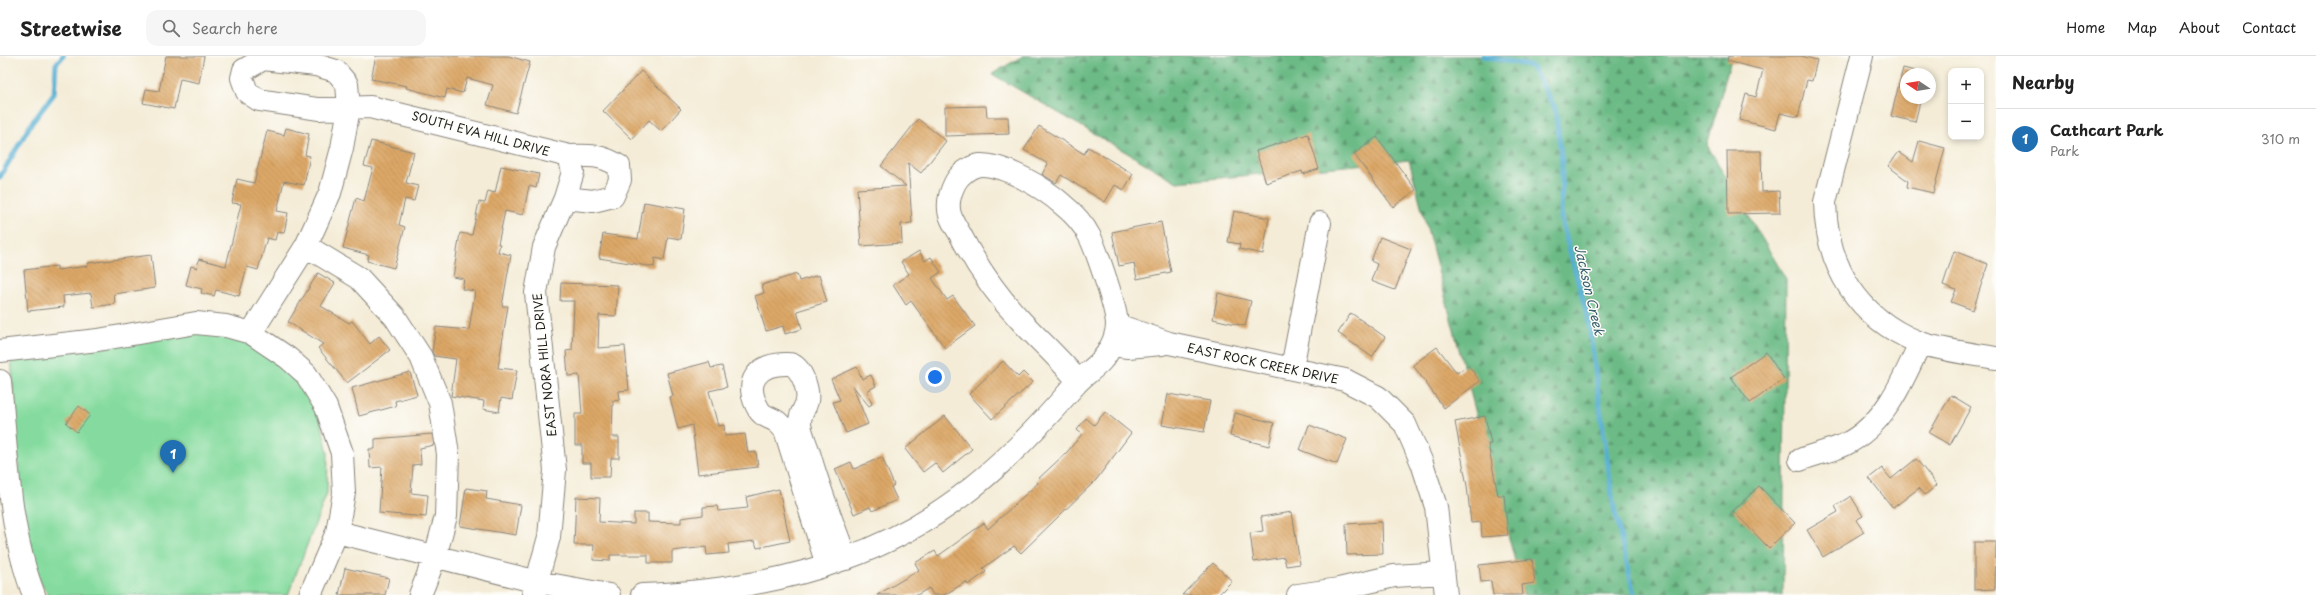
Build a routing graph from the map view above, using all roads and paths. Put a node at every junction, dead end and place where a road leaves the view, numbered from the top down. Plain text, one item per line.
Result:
1 (1862, 56) edge
2 (569, 156) junction
3 (565, 198) junction
4 (1320, 223) dead end
5 (306, 246) junction
6 (251, 333) junction
7 (1114, 335) junction
8 (1920, 343) junction
9 (0, 351) edge
10 (1996, 358) edge
11 (1292, 368) junction
12 (0, 381) edge
13 (1078, 381) junction
14 (800, 413) junction
15 (776, 421) junction
16 (1800, 460) dead end
17 (806, 469) junction
18 (337, 532) junction
19 (435, 557) junction
20 (837, 562) junction
21 (1443, 573) junction
22 (536, 589) edge
23 (33, 594) edge
24 (310, 595) edge
25 (420, 595) edge
26 (609, 595) edge
27 (642, 595) edge
28 (1298, 595) edge
29 (1446, 595) edge

1 - 8 street
2 - 3 street
2 - 3 street
2 - 5 street, SOUTH EVA HILL DRIVE
3 - 22 street, EAST NORA HILL DRIVE
4 - 11 street
5 - 6 street
5 - 19 street
6 - 9 street
6 - 18 street
7 - 11 street, EAST ROCK CREEK DRIVE
7 - 13 street
7 - 13 street
8 - 10 street
8 - 16 street
11 - 21 street, EAST ROCK CREEK DRIVE
12 - 23 street
13 - 20 street
14 - 15 street
14 - 15 street
14 - 17 street
15 - 17 street
17 - 20 street
18 - 19 street
18 - 24 street
19 - 22 street
19 - 25 street
20 - 27 street
21 - 28 street
21 - 29 street, EAST ROCK CREEK DRIVE
22 - 26 street

